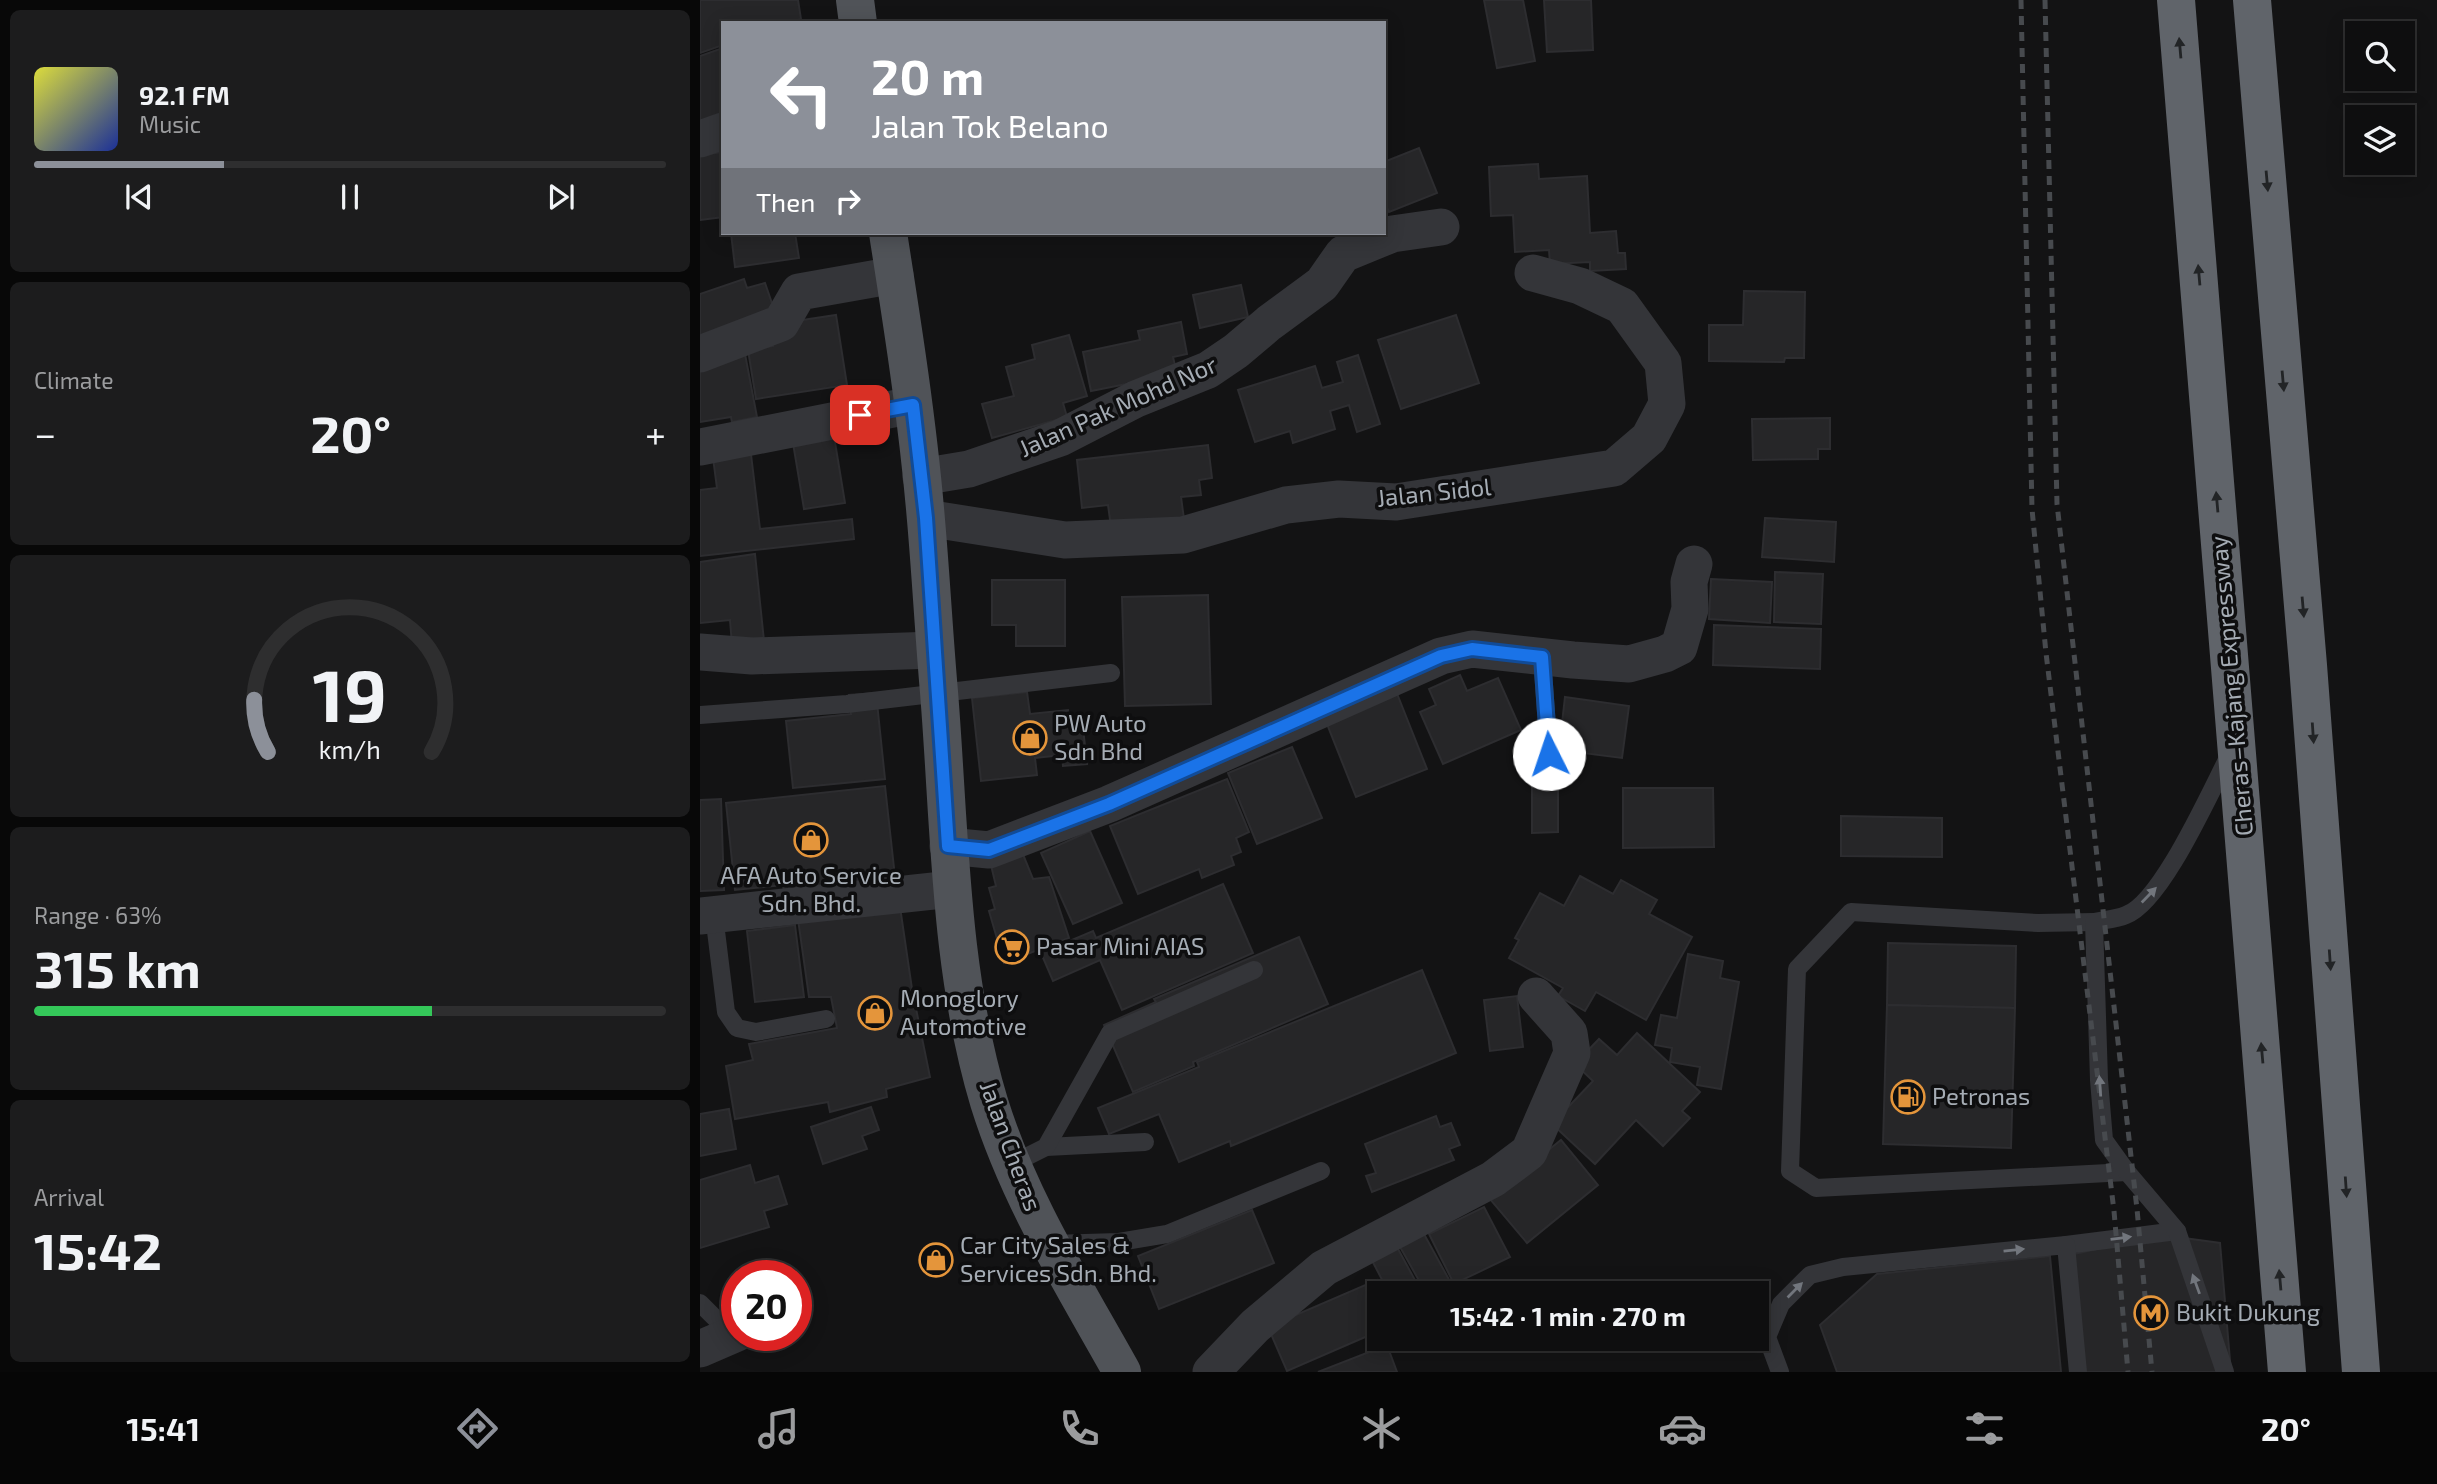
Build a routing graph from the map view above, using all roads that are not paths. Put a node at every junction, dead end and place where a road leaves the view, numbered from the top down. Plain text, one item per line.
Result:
1 (855, 0) edge
2 (2176, 0) edge
3 (2252, 0) edge
4 (858, 21) edge
5 (721, 132) edge
6 (700, 139) edge
7 (1441, 227) dead end
8 (888, 235) edge
9 (1533, 273) dead end
10 (895, 275) junction
11 (700, 354) edge
12 (913, 405) junction
13 (700, 447) edge
14 (921, 477) junction
15 (926, 518) junction
16 (1694, 564) dead end
17 (935, 650) junction
18 (700, 652) edge
19 (1542, 657) junction
20 (1111, 673) dead end
21 (939, 692) junction
22 (700, 715) edge
23 (2237, 740) junction
24 (1549, 754) dead end
25 (948, 846) junction
26 (952, 889) junction
27 (707, 916) edge
28 (2094, 922) junction
29 (1254, 970) dead end
30 (1536, 996) dead end
31 (827, 1019) dead end
32 (1145, 1142) dead end
33 (1045, 1147) junction
34 (1012, 1164) junction
35 (1321, 1171) dead end
36 (2127, 1172) junction
37 (2350, 1229) junction
38 (2177, 1231) junction
39 (1049, 1244) junction
40 (2066, 1245) junction
41 (700, 1303) edge
42 (721, 1336) edge
43 (1122, 1372) edge
44 (1211, 1372) edge
45 (1780, 1372) edge
46 (2078, 1372) edge
47 (2225, 1372) edge
48 (2287, 1372) edge
49 (2361, 1372) edge
50 (2377, 1372) edge

1 - 4 main road
23 -> 2 highway, Cheras–Kajang Expressway
3 -> 37 highway
5 - 6 street
7 - 14 street, Jalan Pak Mohd Nor
8 - 10 main road, Jalan Cheras
9 - 15 street, Jalan Sidol
10 - 11 street
10 - 12 main road, Jalan Cheras
12 - 13 street
12 - 14 main road, Jalan Cheras
14 - 15 main road, Jalan Cheras
15 - 17 main road, Jalan Cheras
16 - 19 street
17 - 18 street
17 - 21 main road, Jalan Cheras
19 - 24 lane
19 - 25 street
20 - 21 lane
21 - 22 lane
21 - 25 main road, Jalan Cheras
28 -> 23 lane
48 -> 23 highway, Cheras–Kajang Expressway
25 - 26 main road, Jalan Cheras
26 - 27 street
26 - 34 main road, Jalan Cheras
27 - 31 lane
36 -> 28 lane
28 - 36 lane
29 - 33 lane
30 - 44 street
32 - 33 lane
33 - 34 lane
34 - 39 main road, Jalan Cheras
35 - 39 lane
36 - 38 lane
37 - 49 highway
37 - 50 highway
40 -> 38 lane
47 -> 38 lane
39 - 43 main road, Jalan Cheras
45 -> 40 lane
40 - 46 lane
41 - 42 lane

